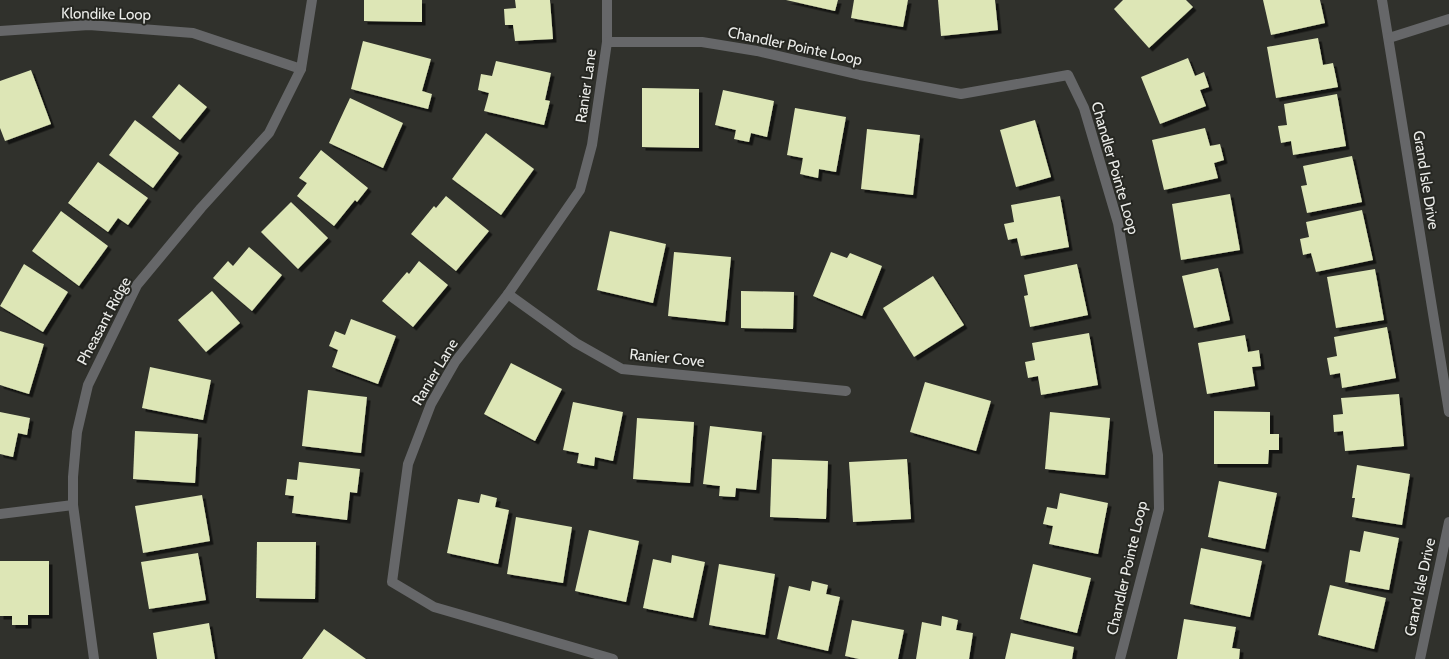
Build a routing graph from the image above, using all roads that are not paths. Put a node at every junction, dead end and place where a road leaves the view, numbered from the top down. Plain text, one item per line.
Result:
1 (312, 0) edge
2 (607, 0) edge
3 (1382, 0) edge
4 (1449, 19) edge
5 (0, 31) edge
6 (1389, 38) junction
7 (607, 42) junction
8 (301, 69) junction
9 (508, 294) junction
10 (846, 390) dead end
11 (1449, 412) edge
12 (73, 505) junction
13 (0, 514) edge
14 (1449, 522) edge
15 (94, 659) edge
16 (613, 659) edge
17 (1120, 659) edge
18 (1420, 659) edge

1 - 8 street, Pheasant Ridge
2 - 7 street, Ranier Lane
3 - 6 street, Grand Isle Drive
4 - 6 street
5 - 8 street, Klondike Loop
6 - 11 street, Grand Isle Drive
7 - 9 street, Ranier Lane
7 - 17 street, Chandler Pointe Loop
8 - 12 street, Pheasant Ridge
9 - 10 street, Ranier Cove
9 - 16 street, Ranier Lane
12 - 13 street
12 - 15 street, Pheasant Ridge
14 - 18 street, Grand Isle Drive

